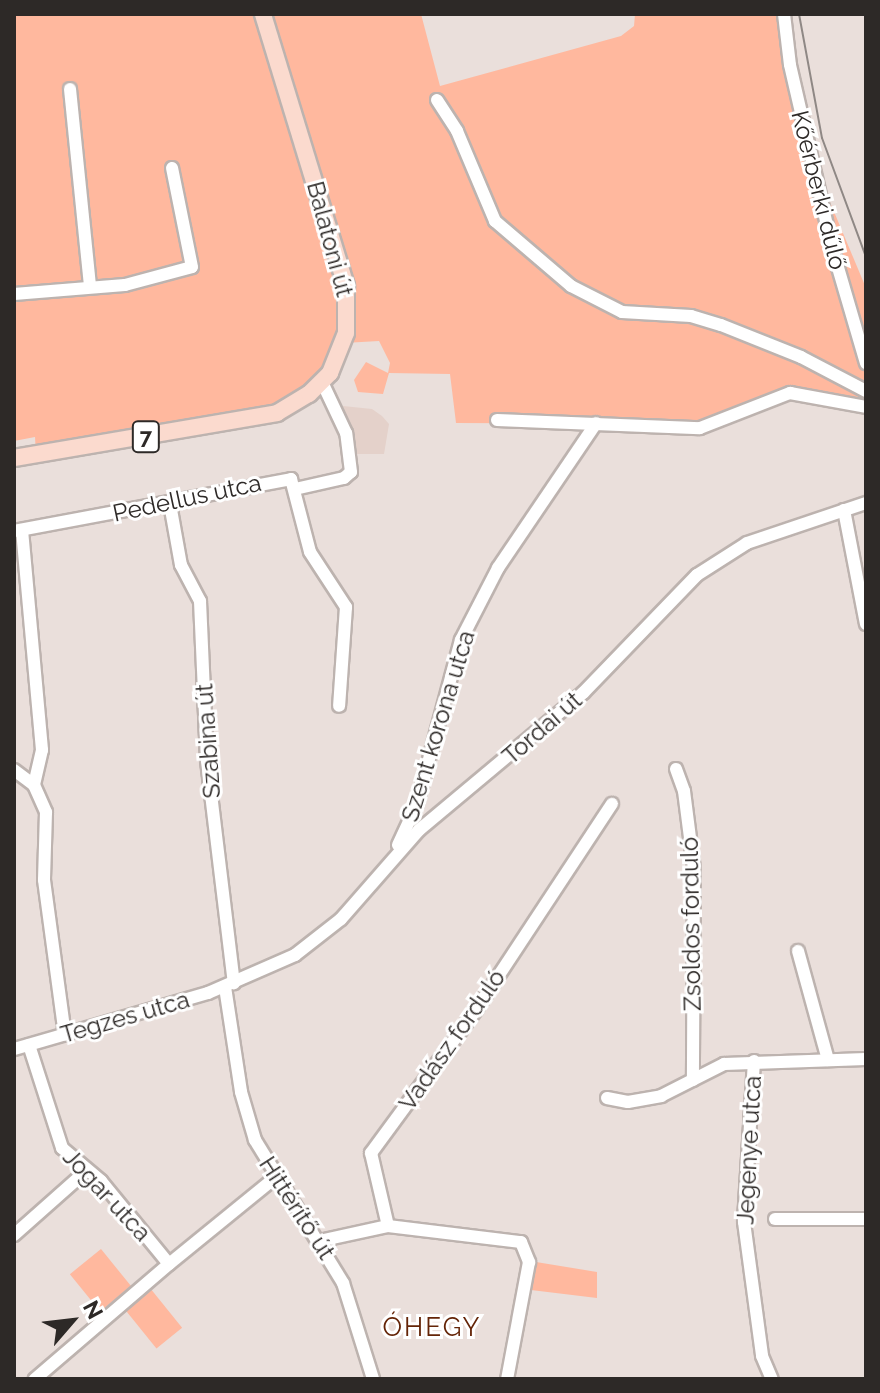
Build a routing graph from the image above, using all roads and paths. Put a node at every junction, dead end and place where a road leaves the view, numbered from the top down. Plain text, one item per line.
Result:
1 (263, 14) edge
2 (784, 14) edge
3 (70, 89) dead end
4 (437, 100) dead end
5 (172, 168) dead end
6 (90, 286) junction
7 (14, 294) edge
8 (866, 363) edge
9 (322, 382) junction
10 (866, 391) edge
11 (866, 407) edge
12 (497, 420) dead end
13 (596, 423) junction
14 (14, 458) edge
15 (295, 489) junction
16 (866, 503) edge
17 (170, 504) junction
18 (844, 510) junction
19 (18, 531) edge
20 (866, 624) edge
21 (339, 706) dead end
22 (676, 769) dead end
23 (14, 770) edge
24 (34, 785) junction
25 (612, 804) dead end
26 (385, 869) junction
27 (798, 951) dead end
28 (230, 985) junction
29 (65, 1035) junction
30 (29, 1045) junction
31 (14, 1049) edge
32 (866, 1059) edge
33 (828, 1060) junction
34 (754, 1061) junction
35 (693, 1080) junction
36 (607, 1098) dead end
37 (85, 1172) junction
38 (275, 1178) junction
39 (775, 1219) dead end
40 (866, 1219) edge
41 (388, 1226) junction
42 (14, 1235) edge
43 (319, 1241) junction
44 (169, 1264) junction
45 (35, 1379) edge
46 (373, 1379) edge
47 (507, 1379) edge
48 (772, 1379) edge

1 - 9 main road, Balatoni út / 7
2 - 8 street, Kőérberki dűlő
3 - 6 street
4 - 10 street
5 - 6 street
6 - 7 street
9 - 14 main road, Balatoni út / 7
9 - 15 street, Pedellus utca
11 - 13 street
12 - 13 street
13 - 26 street, Szent korona utca
15 - 17 street, Pedellus utca
15 - 21 street
16 - 18 street, Tordai út
17 - 19 street, Pedellus utca
17 - 28 street, Szabina út
18 - 20 street
18 - 26 street, Tordai út
19 - 24 street
22 - 35 street, Zsoldos forduló
23 - 24 street
24 - 29 street
25 - 41 street, Vadász forduló
26 - 28 street, Tordai út
27 - 33 street
28 - 29 street, Tegzes utca
28 - 38 street, Hittérítő út
29 - 30 street, Tegzes utca
30 - 31 street, Tegzes utca
30 - 37 street, Jogar utca
32 - 33 street
33 - 34 street
34 - 35 street
34 - 48 street, Jegenye utca
35 - 36 street
37 - 42 street
37 - 44 street, Jogar utca
38 - 43 street, Hittérítő út
38 - 44 street
39 - 40 street
41 - 43 street
41 - 47 street
43 - 46 street, Hittérítő út
44 - 45 street, Jogar utca

